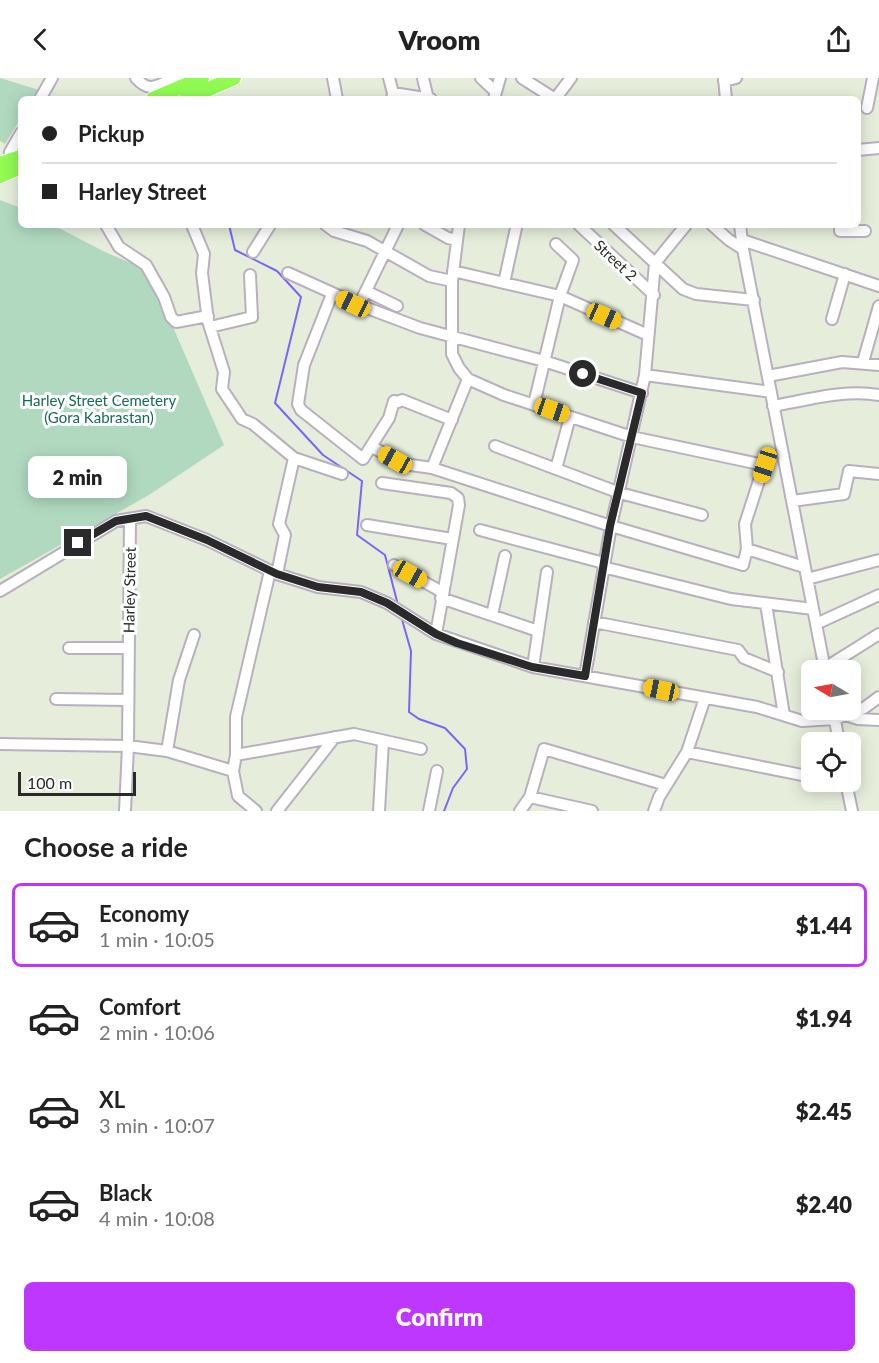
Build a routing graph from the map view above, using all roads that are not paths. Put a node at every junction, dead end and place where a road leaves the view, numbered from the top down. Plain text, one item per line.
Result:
1 (52, 78) edge
2 (136, 78) edge
3 (175, 78) edge
4 (202, 78) edge
5 (234, 78) edge
6 (333, 78) edge
7 (389, 78) edge
8 (423, 78) edge
9 (481, 78) edge
10 (500, 78) edge
11 (522, 78) edge
12 (571, 78) edge
13 (736, 78) edge
14 (873, 78) edge
15 (724, 80) edge
16 (337, 95) edge
17 (42, 96) edge
18 (160, 96) edge
19 (193, 96) edge
20 (393, 96) edge
21 (428, 96) edge
22 (495, 96) edge
23 (550, 96) edge
24 (557, 96) edge
25 (726, 96) edge
26 (867, 108) dead end
27 (18, 138) edge
28 (879, 148) edge
29 (861, 150) edge
30 (14, 162) edge
31 (0, 176) edge
32 (108, 228) edge
33 (268, 228) edge
34 (330, 228) edge
35 (396, 228) edge
36 (430, 228) edge
37 (459, 228) edge
38 (516, 228) dead end
39 (582, 228) edge
40 (617, 228) edge
41 (684, 228) edge
42 (715, 228) edge
43 (740, 228) edge
44 (840, 228) edge
45 (193, 229) edge
46 (865, 231) dead end
47 (457, 240) junction
48 (556, 244) dead end
49 (743, 244) junction
50 (385, 251) junction
51 (253, 252) dead end
52 (656, 263) junction
53 (288, 273) dead end
54 (844, 274) junction
55 (250, 275) dead end
56 (453, 276) junction
57 (504, 283) junction
58 (879, 286) edge
59 (366, 291) junction
60 (332, 294) junction
61 (654, 295) junction
62 (560, 296) junction
63 (754, 300) junction
64 (359, 305) junction
65 (397, 306) dead end
66 (879, 306) edge
67 (832, 319) dead end
68 (209, 322) junction
69 (648, 335) junction
70 (452, 337) junction
71 (544, 361) junction
72 (862, 362) junction
73 (879, 365) edge
74 (645, 375) junction
75 (768, 376) junction
76 (468, 380) junction
77 (771, 392) junction
78 (642, 393) junction
79 (879, 395) edge
80 (534, 404) junction
81 (773, 406) junction
82 (570, 417) junction
83 (452, 420) junction
84 (632, 437) junction
85 (495, 446) dead end
86 (372, 447) junction
87 (294, 459) junction
88 (432, 468) junction
89 (556, 469) junction
90 (342, 474) dead end
91 (879, 474) edge
92 (382, 483) dead end
93 (620, 493) junction
94 (792, 501) junction
95 (702, 515) dead end
96 (130, 519) junction
97 (367, 525) dead end
98 (610, 526) junction
99 (480, 530) dead end
100 (452, 539) junction
101 (747, 549) junction
102 (505, 556) dead end
103 (879, 560) edge
104 (394, 565) dead end
105 (604, 565) junction
106 (804, 567) junction
107 (547, 572) dead end
108 (273, 573) junction
109 (807, 579) junction
110 (0, 591) edge
111 (442, 595) junction
112 (879, 595) edge
113 (766, 604) junction
114 (813, 609) junction
115 (492, 615) junction
116 (594, 622) junction
117 (816, 624) junction
118 (538, 631) junction
119 (436, 634) junction
120 (879, 634) edge
121 (194, 635) dead end
122 (69, 648) dead end
123 (129, 648) junction
124 (823, 660) edge
125 (839, 660) edge
126 (532, 667) junction
127 (778, 672) junction
128 (585, 676) junction
129 (879, 697) edge
130 (705, 698) junction
131 (56, 699) dead end
132 (128, 700) junction
133 (861, 709) edge
134 (784, 715) junction
135 (861, 719) edge
136 (807, 720) edge
137 (879, 720) edge
138 (335, 737) junction
139 (383, 741) junction
140 (0, 744) edge
141 (128, 746) junction
142 (421, 749) dead end
143 (167, 751) junction
144 (687, 752) junction
145 (236, 755) junction
146 (233, 771) junction
147 (437, 771) dead end
148 (801, 775) edge
149 (666, 784) junction
150 (848, 792) edge
151 (530, 797) junction
152 (125, 811) edge
153 (256, 811) edge
154 (277, 811) edge
155 (379, 811) edge
156 (429, 811) edge
157 (520, 811) edge
158 (592, 811) edge
159 (654, 811) edge
160 (852, 811) edge

1 - 17 street
2 - 3 street
4 - 18 main road
5 - 19 main road
6 - 16 street
7 - 20 street
8 - 21 street
9 - 22 street
10 - 22 street
11 - 23 street
12 - 24 street
13 - 15 street
14 - 26 street
15 - 25 street
27 - 30 street
28 - 29 street
30 - 31 main road
32 - 68 street
33 - 51 street
34 - 50 street
35 - 50 street
36 - 47 street
37 - 47 street
38 - 57 street
39 - 61 street, Street 2
40 - 52 street
41 - 52 street
42 - 49 street
43 - 49 street
44 - 46 street
45 - 68 street
47 - 56 street
48 - 62 street
49 - 54 street
49 - 63 street
50 - 56 street
50 - 59 street
52 - 61 street
52 - 63 street
53 - 60 street
54 - 58 street
54 - 67 street
55 - 68 street
56 - 57 street
56 - 70 street
57 - 62 street
59 - 64 street
59 - 65 street
60 - 64 street
60 - 86 street
61 - 69 street
62 - 69 street
62 - 71 street
63 - 75 street
64 - 70 street
66 - 72 street
68 - 87 street
69 - 74 street
70 - 71 street
70 - 76 street
71 - 78 street
71 - 80 street
72 - 73 street
72 - 75 street
74 - 77 street
74 - 78 street
75 - 77 street
76 - 80 street
76 - 83 street
77 - 81 street
78 - 84 street
79 - 81 street
80 - 82 street
81 - 94 street
82 - 84 street
82 - 89 street
83 - 86 street
83 - 88 street
84 - 93 street
84 - 101 street
85 - 89 street
86 - 88 street
87 - 90 street
87 - 108 street
88 - 98 street
89 - 93 street
91 - 94 street
92 - 100 street
93 - 95 street
93 - 98 street
94 - 106 street
96 - 108 street
96 - 110 street
96 - 123 street, Harley Street
97 - 100 street
98 - 101 street
98 - 105 street
99 - 105 street
100 - 111 street
101 - 106 street
102 - 115 street
103 - 109 street
104 - 111 street
105 - 113 street
105 - 116 street
106 - 109 street
107 - 118 street
108 - 119 street
108 - 145 street
109 - 114 street
111 - 115 street
111 - 119 street
112 - 117 street
113 - 114 street
113 - 127 street
114 - 117 street
115 - 118 street
116 - 127 street
116 - 128 street
117 - 124 street
118 - 126 street
119 - 126 street
120 - 125 street
121 - 143 street
122 - 123 street
123 - 132 street, Harley Street
126 - 128 street
127 - 134 street
128 - 130 street
129 - 133 street
130 - 134 street
130 - 144 street
131 - 132 street
132 - 141 street, Harley Street
134 - 136 street
135 - 137 street
138 - 139 street
138 - 145 street
138 - 154 street
139 - 142 street
139 - 155 street
140 - 141 street
141 - 143 street
141 - 152 street, Harley Street
143 - 146 street
144 - 148 street
144 - 149 street
145 - 146 street
146 - 153 street
147 - 156 street
149 - 151 street
149 - 159 street
150 - 160 street
151 - 157 street
151 - 158 street

